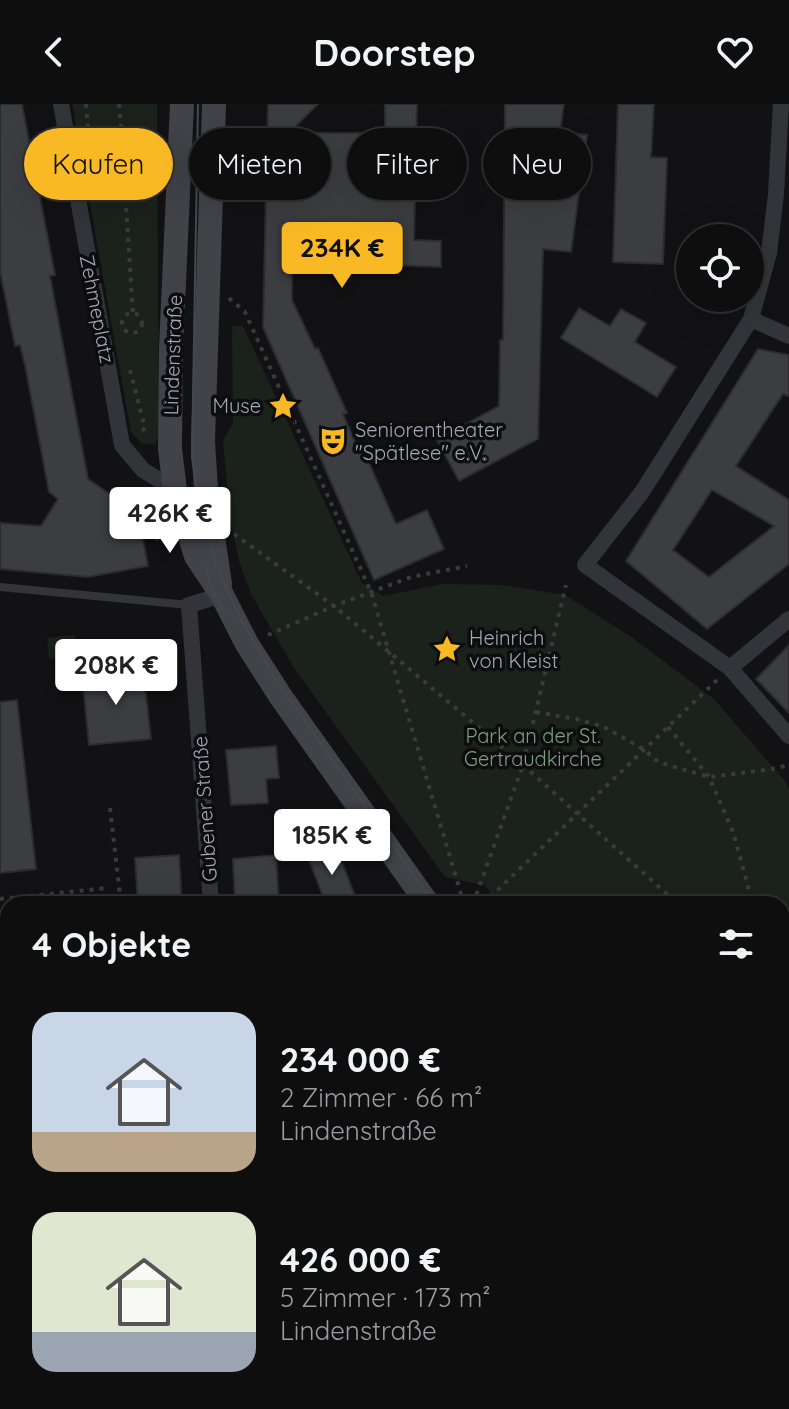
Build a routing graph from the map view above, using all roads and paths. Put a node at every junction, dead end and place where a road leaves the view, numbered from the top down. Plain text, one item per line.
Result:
1 (61, 104) edge
2 (119, 104) edge
3 (182, 104) edge
4 (214, 104) edge
5 (781, 104) edge
6 (121, 128) edge
7 (126, 200) edge
8 (207, 200) edge
9 (211, 222) junction
10 (208, 281) junction
11 (133, 314) junction
12 (751, 319) junction
13 (789, 336) edge
14 (191, 490) junction
15 (209, 516) junction
16 (467, 566) dead end
17 (566, 585) dead end
18 (0, 587) edge
19 (371, 592) junction
20 (222, 595) junction
21 (189, 605) junction
22 (334, 606) junction
23 (789, 619) edge
24 (247, 644) junction
25 (388, 651) junction
26 (730, 668) junction
27 (536, 712) junction
28 (668, 727) junction
29 (789, 736) edge
30 (645, 750) junction
31 (523, 765) junction
32 (789, 765) edge
33 (709, 777) junction
34 (110, 808) dead end
35 (577, 814) junction
36 (107, 888) dead end
37 (29, 896) edge
38 (120, 896) edge
39 (210, 896) edge
40 (422, 896) edge
41 (462, 896) edge
42 (476, 896) edge
43 (491, 896) edge
44 (669, 896) edge
45 (751, 896) edge

1 - 14 street, Zehmeplatz
2 - 6 path
3 - 14 street, Lindenstraße
4 - 9 street, Lindenstraße
5 - 12 street
7 - 11 path
8 - 9 lane
9 - 10 street, Lindenstraße
10 - 14 street, Lindenstraße
10 - 19 path
11 - 11 path
12 - 13 street
12 - 26 street
14 - 15 street, Lindenstraße
14 - 20 street, Lindenstraße
15 - 20 street, Lindenstraße
15 - 22 path
16 - 19 path
17 - 27 path
18 - 21 lane
19 - 22 path
19 - 25 path
20 - 21 street
20 - 24 street, Lindenstraße
21 - 39 street, Gubener Straße
22 - 24 path
22 - 25 path
23 - 26 street
24 - 40 street, Lindenstraße
25 - 31 path
25 - 41 path
26 - 28 path
26 - 29 street
27 - 30 path
27 - 31 path
28 - 30 path
28 - 33 path
30 - 33 path
30 - 35 path
31 - 35 path
31 - 42 path
32 - 33 path
33 - 45 path
34 - 38 path
35 - 43 path
35 - 44 path
36 - 37 path

